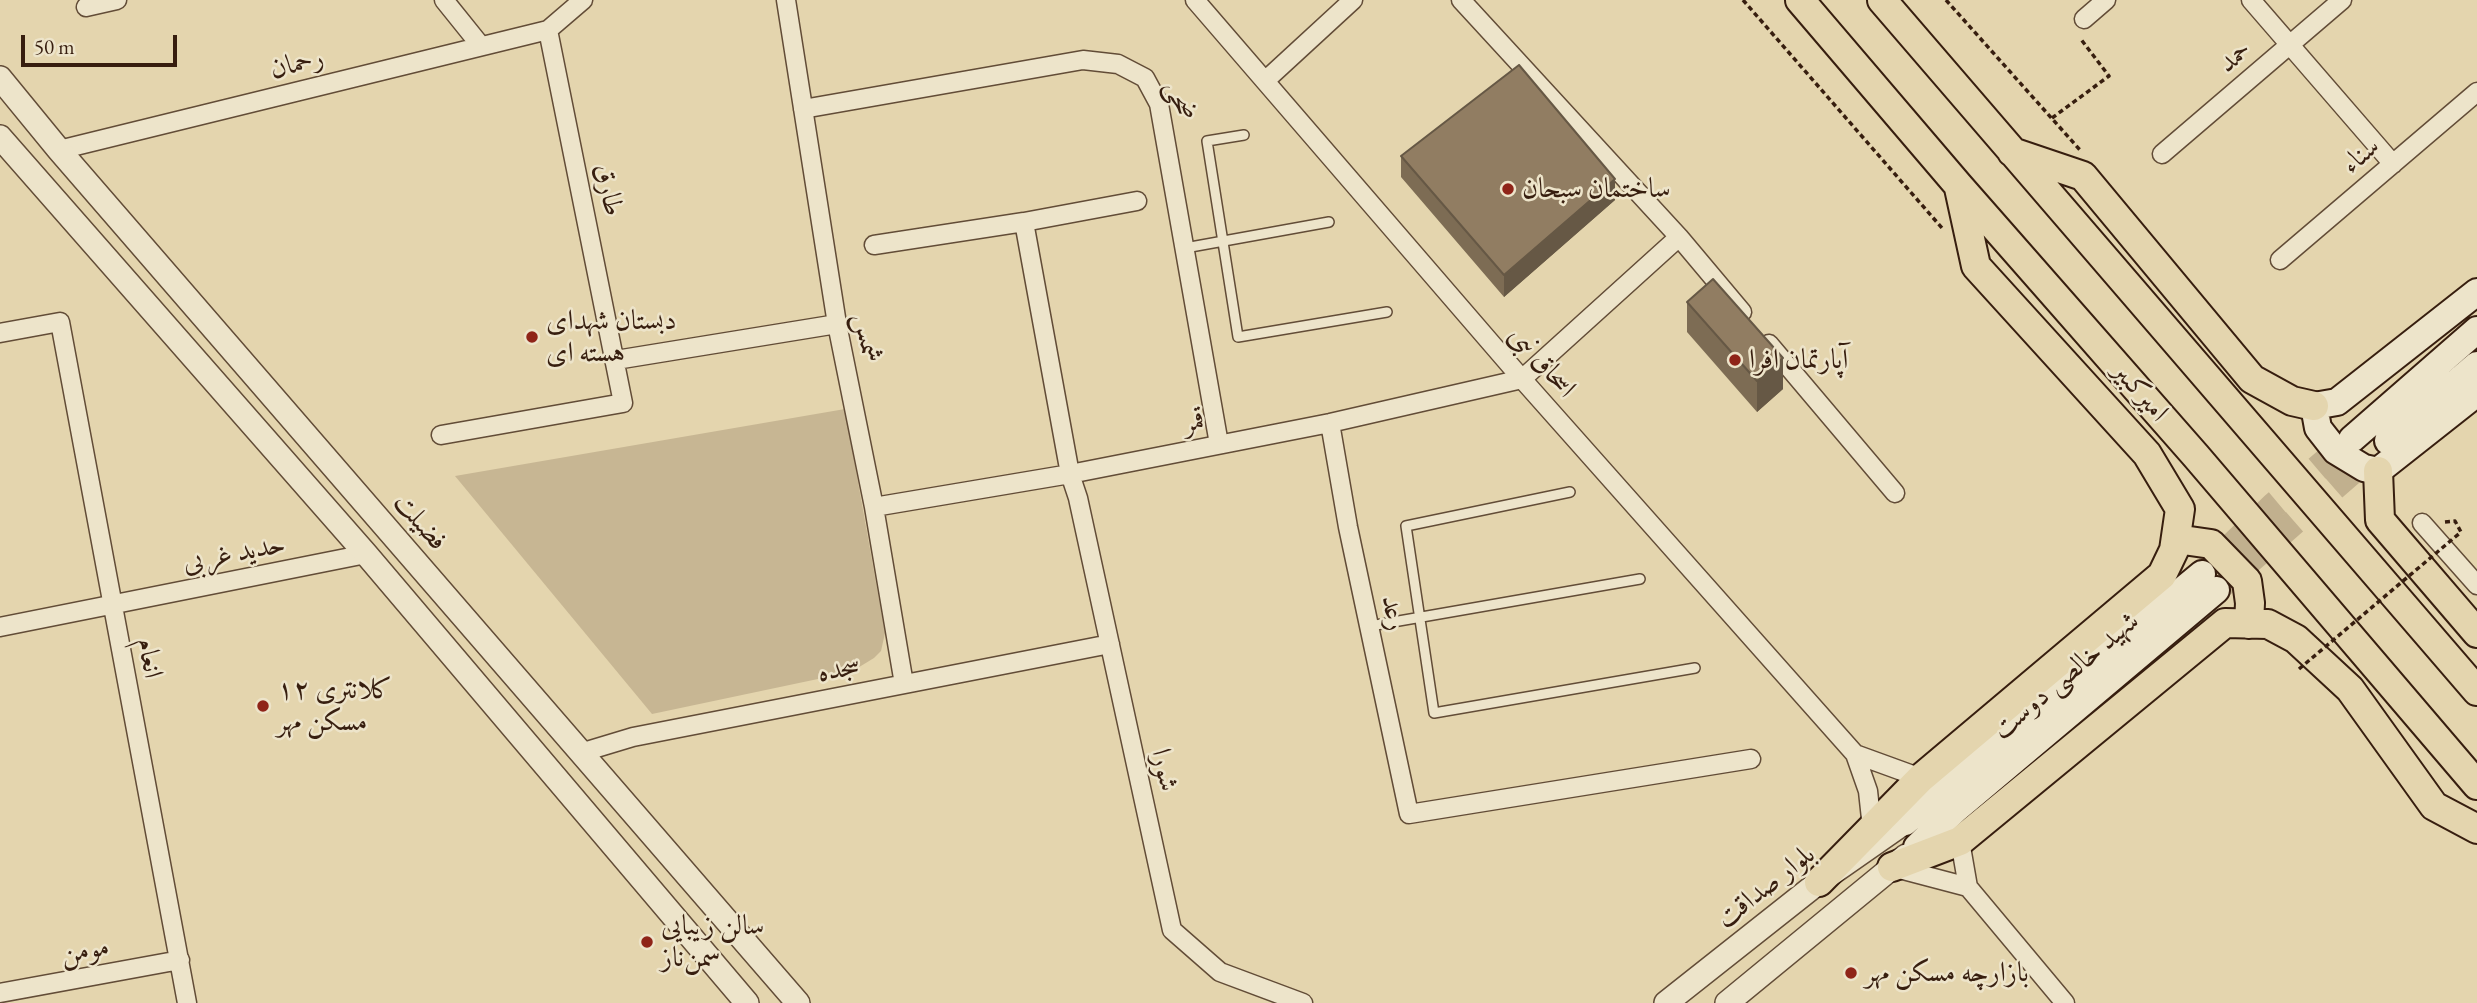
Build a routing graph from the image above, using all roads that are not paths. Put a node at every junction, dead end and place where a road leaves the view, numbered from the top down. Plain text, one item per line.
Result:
1 (117, 0) edge
2 (444, 0) edge
3 (583, 0) edge
4 (786, 0) edge
5 (1195, 0) edge
6 (1353, 0) edge
7 (1461, 0) edge
8 (1800, 0) edge
9 (1882, 0) edge
10 (2106, 0) edge
11 (2251, 0) edge
12 (2342, 0) edge
13 (86, 6) dead end
14 (2084, 19) road end
15 (548, 30) junction
16 (2290, 45) junction
17 (481, 46) junction
18 (0, 78) edge
19 (1266, 80) junction
20 (2477, 92) edge
21 (803, 109) junction
22 (1244, 135) dead end
23 (0, 137) edge
24 (59, 150) junction
25 (2012, 152) junction
26 (2162, 153) dead end
27 (2393, 164) junction
28 (32, 173) junction
29 (1958, 185) junction
30 (1137, 201) dead end
31 (1024, 222) junction
32 (1329, 222) dead end
33 (1679, 237) junction
34 (1223, 241) junction
35 (874, 246) dead end
36 (1185, 248) junction
37 (2280, 260) dead end
38 (2477, 292) edge
39 (1387, 312) dead end
40 (836, 324) junction
41 (2477, 330) edge
42 (0, 333) edge
43 (616, 360) junction
44 (2477, 365) edge
45 (1521, 379) junction
46 (2477, 393) edge
47 (2314, 406) junction
48 (1330, 423) junction
49 (441, 435) dead end
50 (1219, 444) junction
51 (2366, 456) junction
52 (1070, 474) junction
53 (1570, 492) dead end
54 (1895, 493) dead end
55 (874, 507) junction
56 (2422, 523) dead end
57 (2176, 539) junction
58 (366, 554) junction
59 (1640, 579) dead end
60 (2209, 582) tunnel mouth
61 (2477, 585) edge
62 (113, 606) junction
63 (1421, 618) junction
64 (2249, 624) junction
65 (1370, 626) junction
66 (0, 627) edge
67 (2477, 634) edge
68 (1110, 644) junction
69 (1695, 668) dead end
70 (904, 684) junction
71 (2477, 691) edge
72 (580, 752) junction
73 (1855, 754) junction
74 (1751, 759) dead end
75 (2477, 785) edge
76 (1940, 792) junction
77 (1905, 822) joint
78 (1872, 828) junction
79 (2477, 829) edge
80 (1960, 841) junction
81 (1917, 847) joint
82 (1892, 867) junction
83 (1819, 882) junction
84 (1968, 887) junction
85 (180, 960) junction
86 (0, 993) edge
87 (791, 1001) edge
88 (187, 1003) edge
89 (747, 1003) edge
90 (1303, 1003) edge
91 (1666, 1003) edge
92 (1727, 1003) edge
93 (2065, 1003) edge

1 - 13 street
2 - 17 street
3 - 15 street
4 - 21 street, شمس
5 - 19 street, اسحاق نبی
6 - 19 street
7 - 33 street
8 - 29 main road, امیرکبیر
9 - 25 main road
10 - 14 street
11 - 16 street
12 - 16 street, حمد
15 - 17 street, رحمان
15 - 43 street, طارق
16 - 26 street, حمد
16 - 27 street
17 - 24 street, رحمان
18 - 24 street, فضیلت
19 - 45 street, اسحاق نبی
20 - 27 street, سناء
21 - 36 street, ضحی
21 - 40 street, شمس
22 - 34 lane
23 - 28 street
24 - 28 street
24 - 72 street, فضیلت
25 - 47 main road
25 - 71 main road
27 - 37 street, سناء
28 - 58 street
29 - 57 main road
29 - 75 main road, امیرکبیر
30 - 31 street
31 - 35 street
31 - 52 street, شورا
32 - 34 lane
33 - 45 street
33 - 54 street
34 - 36 lane
34 - 39 lane
36 - 50 street, ضحی
38 - 47 main road
40 - 43 street
40 - 55 street, شمس
41 - 51 main road
42 - 62 street, انعام
43 - 49 street, طارق
44 - 51 main road
45 - 48 street, قمر
45 - 73 street, اسحاق نبی
46 - 51 main road
47 - 51 main road
48 - 50 street, قمر
48 - 65 street, رعد
50 - 52 street, قمر
51 - 67 main road
52 - 55 street, قمر
52 - 68 street, شورا
53 - 63 lane
55 - 70 street, شمس
56 - 61 street
57 - 64 main road
57 - 76 main road
58 - 62 street, حدید غربی
58 - 89 street
59 - 63 lane
60 - 76 main road, شهید خالصی دوست
62 - 66 street, حدید غربی
62 - 85 street, انعام
63 - 65 lane
63 - 69 lane
64 - 79 main road
64 - 80 main road
65 - 74 street, رعد
68 - 70 street, سجده
68 - 90 street, شورا
70 - 72 street, سجده
72 - 87 street, فضیلت
73 - 76 street
73 - 78 street
76 - 77 main road
76 - 78 main road
76 - 81 main road
77 - 83 street, بلوار صداقت
78 - 83 main road
80 - 82 main road
80 - 84 street
81 - 82 street
82 - 84 street
82 - 92 street
83 - 91 street, بلوار صداقت
84 - 93 street
85 - 86 street, مومن
85 - 88 street, انعام

